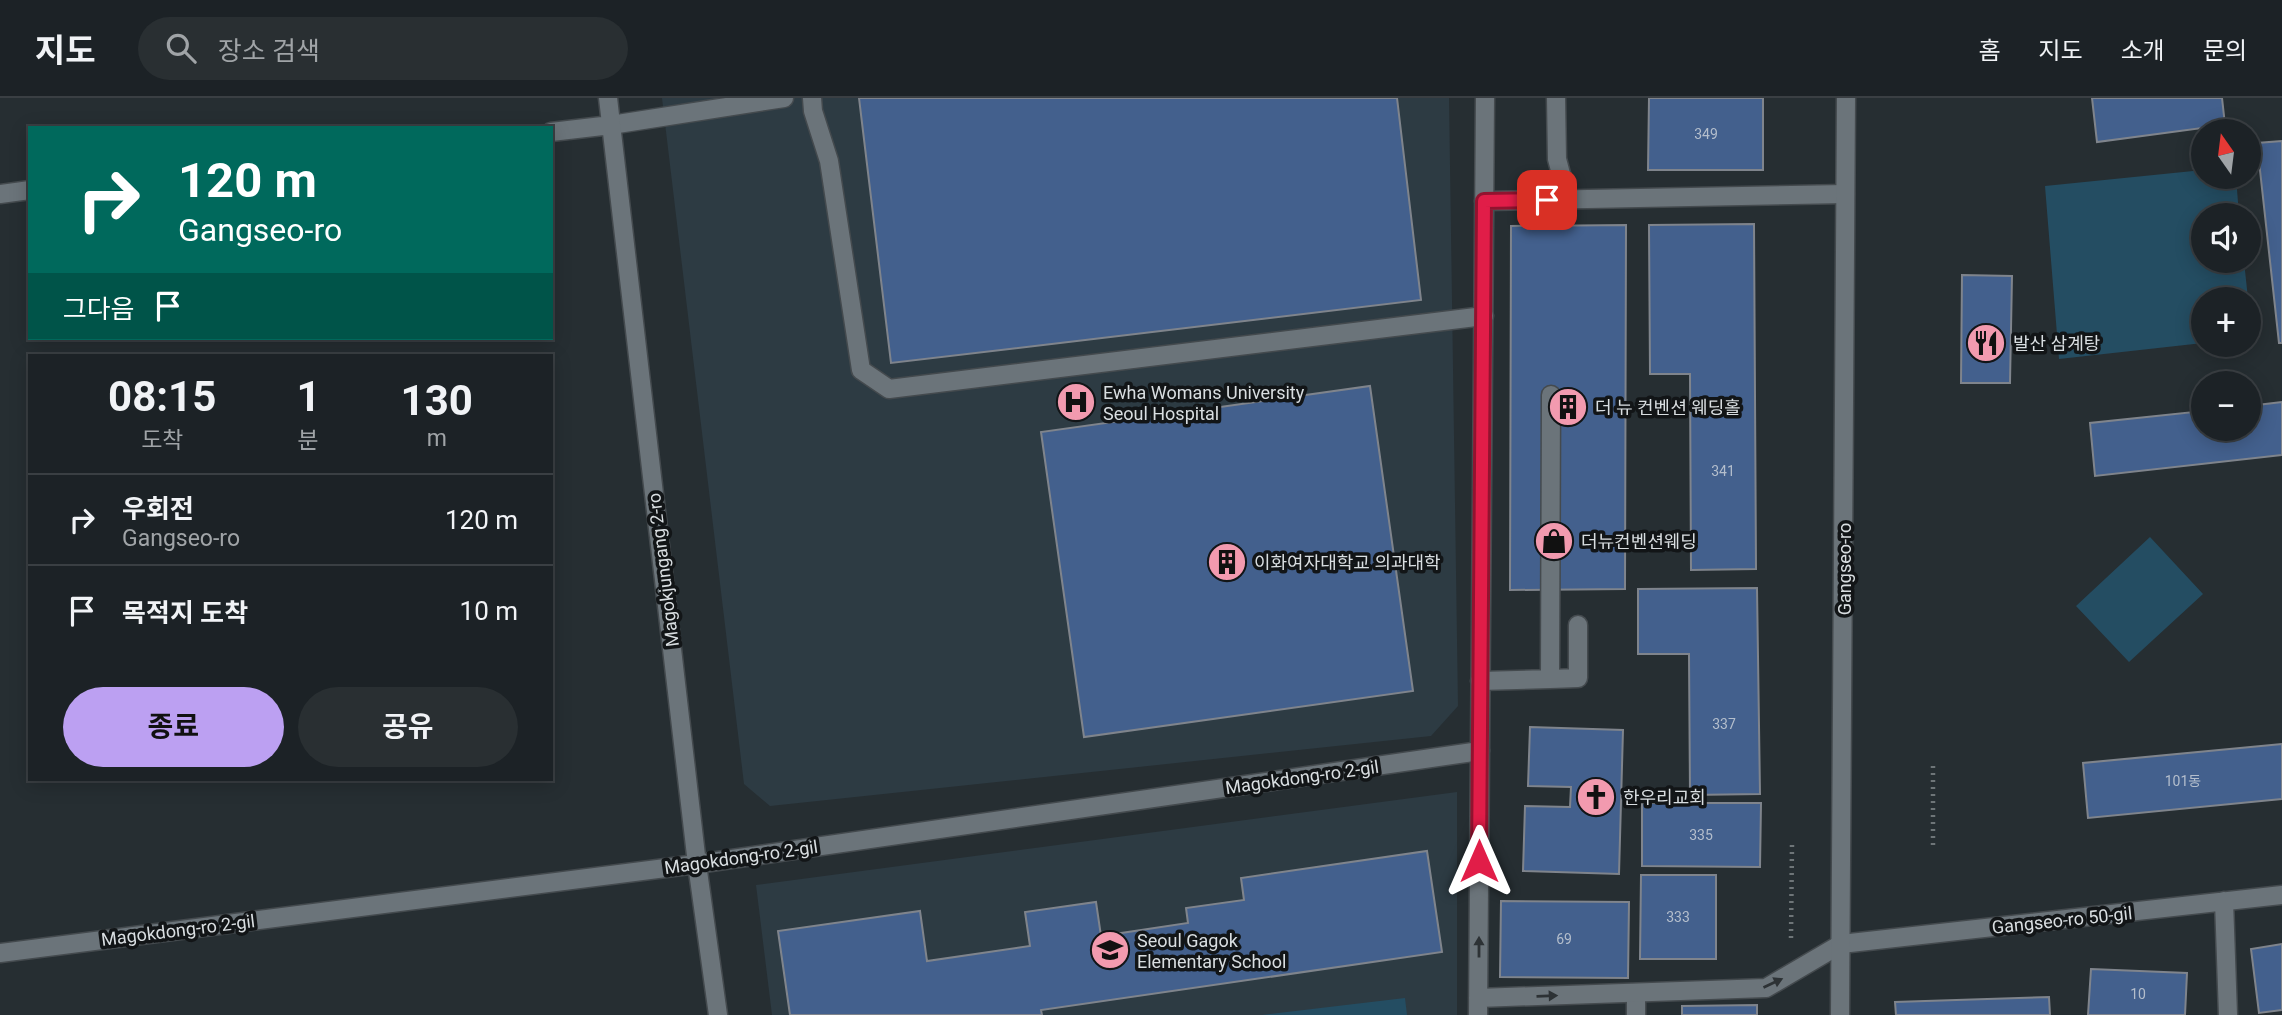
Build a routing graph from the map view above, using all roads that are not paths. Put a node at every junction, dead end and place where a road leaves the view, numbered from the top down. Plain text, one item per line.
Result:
1 (608, 98) edge
2 (784, 98) edge
3 (812, 98) edge
4 (1485, 98) edge
5 (1556, 98) edge
6 (1846, 98) edge
7 (611, 125) junction
8 (553, 132) edge
9 (28, 190) edge
10 (0, 194) edge
11 (1845, 194) junction
12 (1568, 200) junction
13 (1484, 201) junction
14 (1484, 316) junction
15 (1551, 395) dead end
16 (1578, 625) dead end
17 (1550, 679) junction
18 (1480, 681) junction
19 (1480, 751) junction
20 (697, 864) junction
21 (2282, 895) edge
22 (2224, 901) junction
23 (1841, 944) junction
24 (0, 953) edge
25 (1636, 993) junction
26 (1478, 1007) edge
27 (718, 1015) edge
28 (1636, 1015) edge
29 (1840, 1015) edge
30 (2228, 1015) edge

1 - 7 street, Magokjungang 2-ro
2 - 7 street
3 - 14 street
4 - 13 street
5 - 12 street
6 - 11 street, Gangseo-ro
7 - 8 street
7 - 20 street, Magokjungang 2-ro
9 - 10 street
11 - 12 street
11 - 23 street, Gangseo-ro
12 - 13 street
13 - 14 street
14 - 18 street
15 - 17 street
16 - 17 street
17 - 18 street
18 - 19 street
19 - 20 street, Magokdong-ro 2-gil
26 -> 19 street
20 - 24 street, Magokdong-ro 2-gil
20 - 27 street, Magokjungang 2-ro
21 - 22 street, Gangseo-ro 50-gil
22 - 23 street, Gangseo-ro 50-gil
22 - 30 street
25 -> 23 street
23 - 29 street, Gangseo-ro
26 -> 25 street
25 - 28 street

